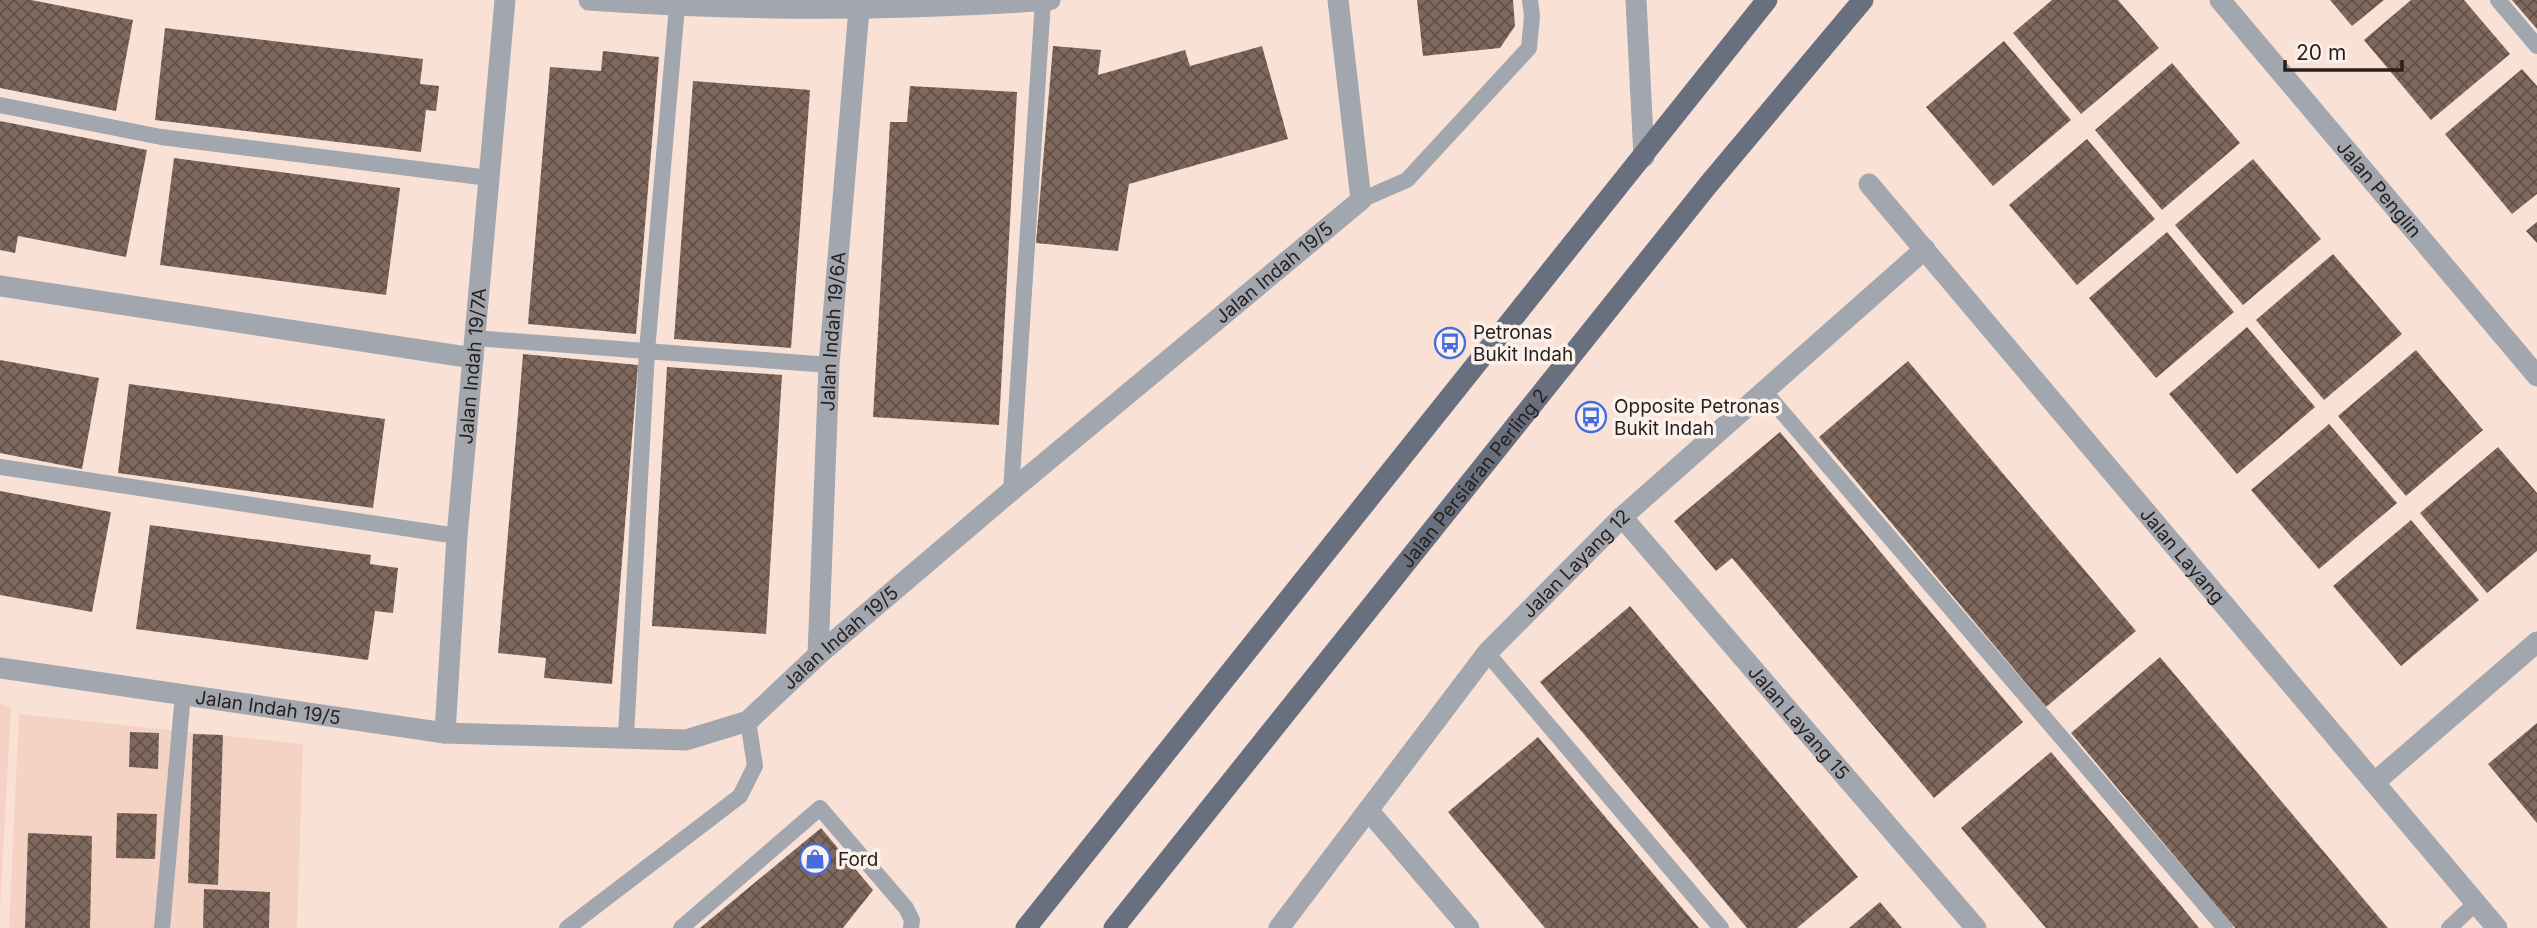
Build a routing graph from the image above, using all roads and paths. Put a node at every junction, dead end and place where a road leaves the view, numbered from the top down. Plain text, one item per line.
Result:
1 (505, 0) edge
2 (589, 0) edge
3 (1050, 0) edge
4 (1338, 0) edge
5 (1530, 0) edge
6 (1636, 0) edge
7 (1767, 0) edge
8 (1863, 0) edge
9 (2220, 0) edge
10 (2498, 0) edge
11 (613, 1) edge
12 (1043, 1) edge
13 (965, 2) edge
14 (677, 6) junction
15 (859, 9) junction
16 (2537, 46) edge
17 (0, 106) edge
18 (1644, 157) junction
19 (489, 178) junction
20 (1869, 184) dead end
21 (1361, 200) junction
22 (1925, 249) junction
23 (0, 286) edge
24 (474, 348) junction
25 (647, 351) junction
26 (829, 365) junction
27 (2537, 376) edge
28 (1763, 391) junction
29 (0, 467) edge
30 (1011, 491) junction
31 (1622, 517) junction
32 (457, 536) junction
33 (2537, 642) edge
34 (1487, 653) junction
35 (818, 655) junction
36 (0, 668) edge
37 (183, 694) junction
38 (748, 721) junction
39 (445, 733) junction
40 (626, 736) junction
41 (2375, 782) junction
42 (1368, 810) junction
43 (2476, 903) junction
44 (162, 928) edge
45 (567, 928) edge
46 (681, 928) edge
47 (911, 928) edge
48 (1026, 928) edge
49 (1114, 928) edge
50 (1279, 928) edge
51 (1469, 928) edge
52 (1721, 928) edge
53 (1976, 928) edge
54 (2225, 928) edge
55 (2449, 928) edge
56 (2497, 928) edge

1 - 19 street, Jalan Indah 19/7A
2 - 11 street
3 - 12 street
4 - 21 street
5 - 21 lane
6 - 18 street
7 - 18 main road
8 - 49 main road, Jalan Persiaran Perling 2
9 - 27 street, Jalan Penglin
10 - 16 lane
11 - 14 street
12 - 13 street
12 - 30 lane
13 - 15 street
14 - 15 street
14 - 25 lane
15 - 26 street, Jalan Indah 19/6A
17 - 19 lane
18 - 48 main road
19 - 24 street, Jalan Indah 19/7A
20 - 22 street, Jalan Layang
21 - 30 street, Jalan Indah 19/5
22 - 28 street, Jalan Layang 12
22 - 41 street, Jalan Layang
23 - 24 street
24 - 25 lane
24 - 32 street, Jalan Indah 19/7A
25 - 26 lane
25 - 40 lane
26 - 35 street, Jalan Indah 19/6A
28 - 31 street, Jalan Layang 12
28 - 54 lane
29 - 32 lane
30 - 35 street, Jalan Indah 19/5
31 - 34 street, Jalan Layang 12
31 - 53 street, Jalan Layang 15
32 - 39 street, Jalan Indah 19/7A
33 - 41 street
34 - 42 street, Jalan Layang 12
34 - 52 lane
35 - 38 street, Jalan Indah 19/5
36 - 37 street, Jalan Indah 19/5
37 - 39 street, Jalan Indah 19/5
37 - 44 lane
38 - 40 street, Jalan Indah 19/5
38 - 45 lane
39 - 40 street, Jalan Indah 19/5
41 - 43 street, Jalan Layang
42 - 50 street, Jalan Layang 12
42 - 51 street
43 - 55 lane
43 - 56 street, Jalan Layang
46 - 47 lane

